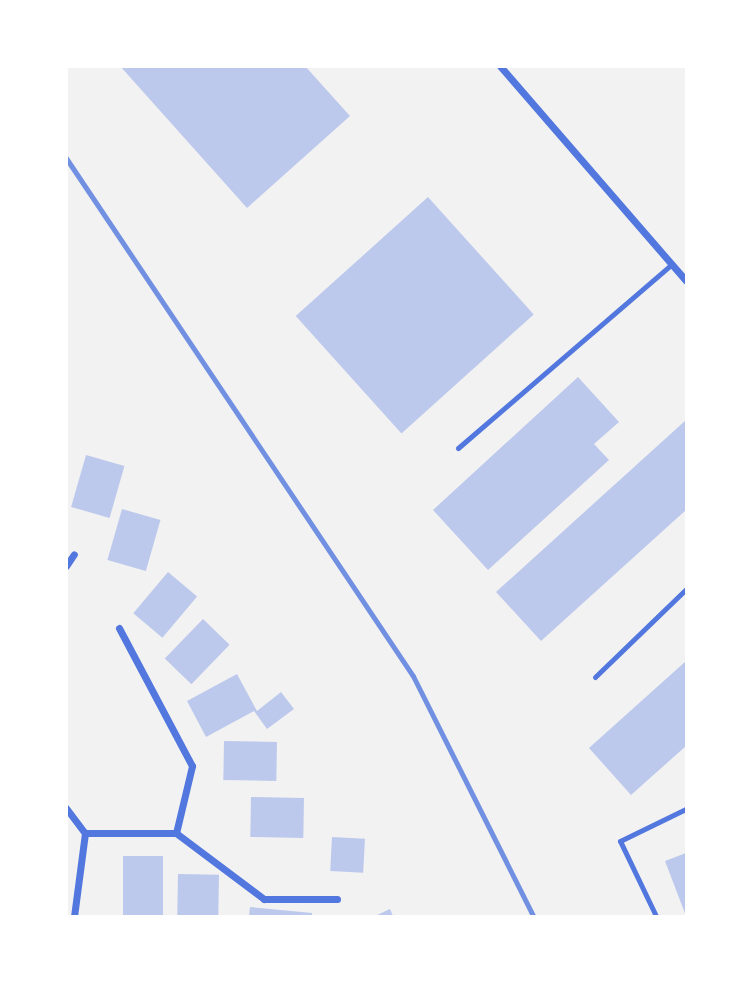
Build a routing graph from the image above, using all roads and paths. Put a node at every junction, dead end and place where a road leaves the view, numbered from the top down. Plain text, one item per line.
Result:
1 (500, 66) edge
2 (672, 264) junction
3 (687, 281) edge
4 (458, 448) dead end
5 (74, 554) dead end
6 (66, 566) edge
7 (687, 589) edge
8 (119, 628) dead end
9 (595, 677) dead end
10 (66, 808) edge
11 (687, 809) edge
12 (85, 833) junction
13 (176, 833) junction
14 (337, 899) dead end
15 (74, 916) edge
16 (656, 916) edge

1 - 2 street
2 - 3 street
2 - 4 lane
5 - 6 street
7 - 9 lane
8 - 13 street
10 - 12 street
11 - 16 lane
12 - 13 street
12 - 15 street
13 - 14 street

